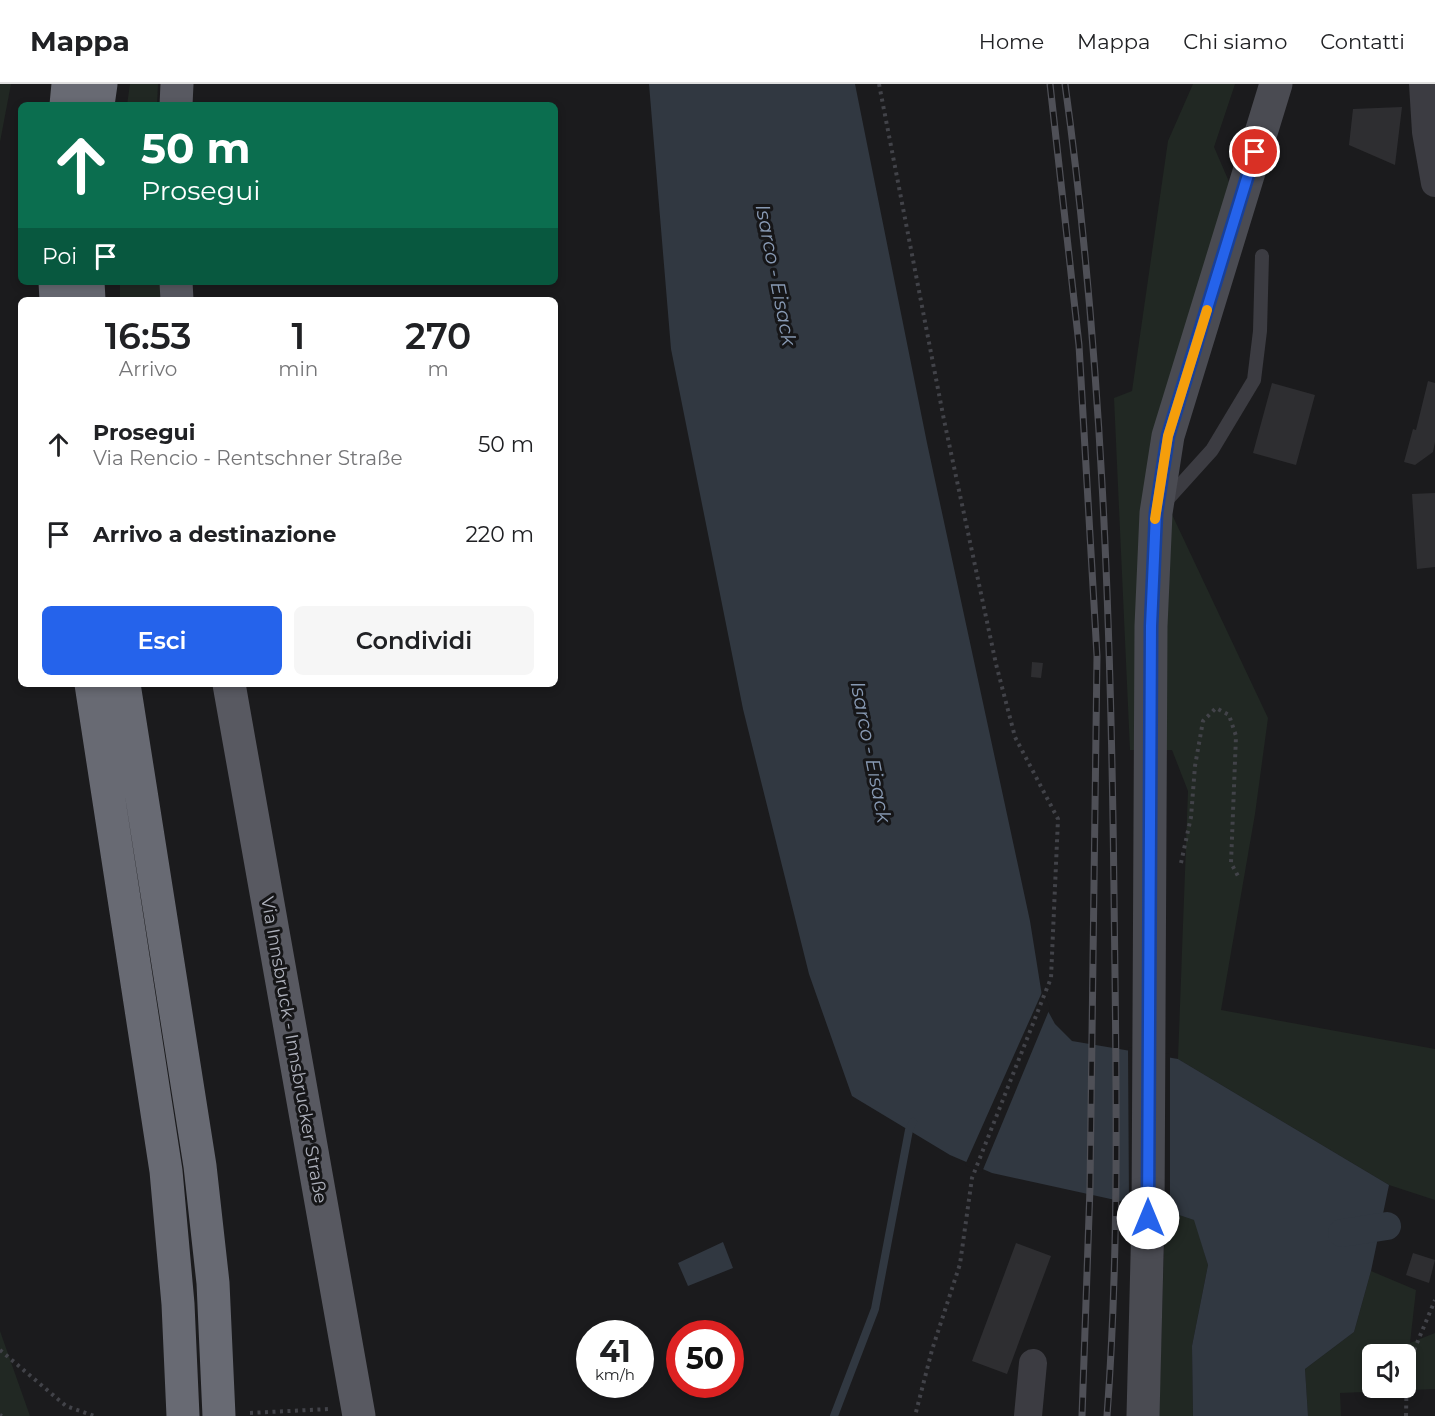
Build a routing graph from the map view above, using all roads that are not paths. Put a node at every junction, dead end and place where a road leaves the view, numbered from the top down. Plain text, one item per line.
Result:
1 (69, 84) edge
2 (101, 84) edge
3 (177, 84) edge
4 (1276, 84) edge
5 (1423, 84) edge
6 (66, 102) edge
7 (98, 102) edge
8 (176, 102) edge
9 (1435, 183) edge
10 (1262, 256) dead end
11 (1156, 513) junction
12 (91, 687) edge
13 (124, 687) edge
14 (230, 687) edge
15 (1033, 1363) dead end
16 (358, 1412) edge
17 (234, 1415) edge
18 (183, 1416) edge
19 (1028, 1416) edge
20 (1143, 1416) edge

1 - 6 highway
2 - 7 highway
3 - 8 main road
4 - 11 main road
5 - 9 street
10 - 11 lane
11 - 20 main road
12 - 18 highway
13 - 17 highway
14 - 16 main road, Via Innsbruck - Innsbrucker Straße
15 - 19 street

